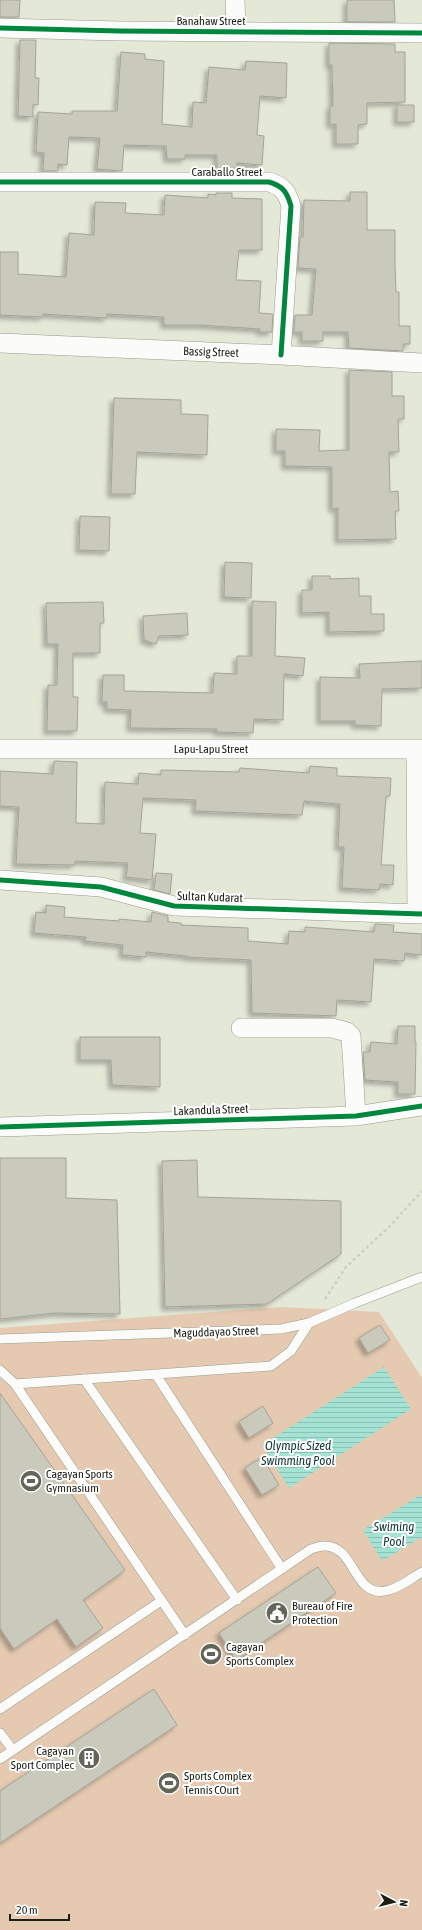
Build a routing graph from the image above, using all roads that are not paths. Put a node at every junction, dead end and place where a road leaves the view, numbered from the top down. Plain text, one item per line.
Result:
1 (235, 0) edge
2 (0, 28) edge
3 (236, 31) junction
4 (422, 33) edge
5 (0, 182) edge
6 (0, 343) edge
7 (281, 355) junction
8 (422, 363) edge
9 (0, 748) edge
10 (419, 749) edge
11 (0, 880) edge
12 (420, 914) edge
13 (241, 1028) dead end
14 (422, 1106) edge
15 (356, 1116) junction
16 (0, 1127) edge
17 (422, 1277) edge
18 (309, 1323) junction
19 (0, 1339) edge
20 (0, 1370) edge
21 (156, 1375) junction
22 (84, 1379) junction
23 (15, 1384) junction
24 (282, 1569) junction
25 (422, 1572) edge
26 (237, 1600) junction
27 (161, 1601) junction
28 (185, 1635) junction
29 (0, 1709) edge
30 (0, 1733) edge
31 (13, 1750) junction
32 (0, 1759) edge

1 - 3 street
2 - 3 street, Banahaw Street
3 - 4 street, Banahaw Street
5 - 7 street, Caraballo Street
6 - 7 street, Bassig Street
7 - 8 street, Bassig Street
9 - 10 street, Lapu-Lapu Street
10 - 12 street
11 - 12 street, Sultan Kudarat
13 - 15 street
14 - 15 street, Lakandula Street
15 - 16 street, Lakandula Street
17 - 18 lane, Maguddayao Street
18 - 19 lane, Maguddayao Street
18 - 21 lane
20 - 23 lane
21 - 22 lane
21 - 24 lane
22 - 23 lane
22 - 26 lane
23 - 27 lane
24 - 25 lane
24 - 26 lane
26 - 28 lane
27 - 28 lane
27 - 29 lane
28 - 31 lane
30 - 31 lane
31 - 32 lane

